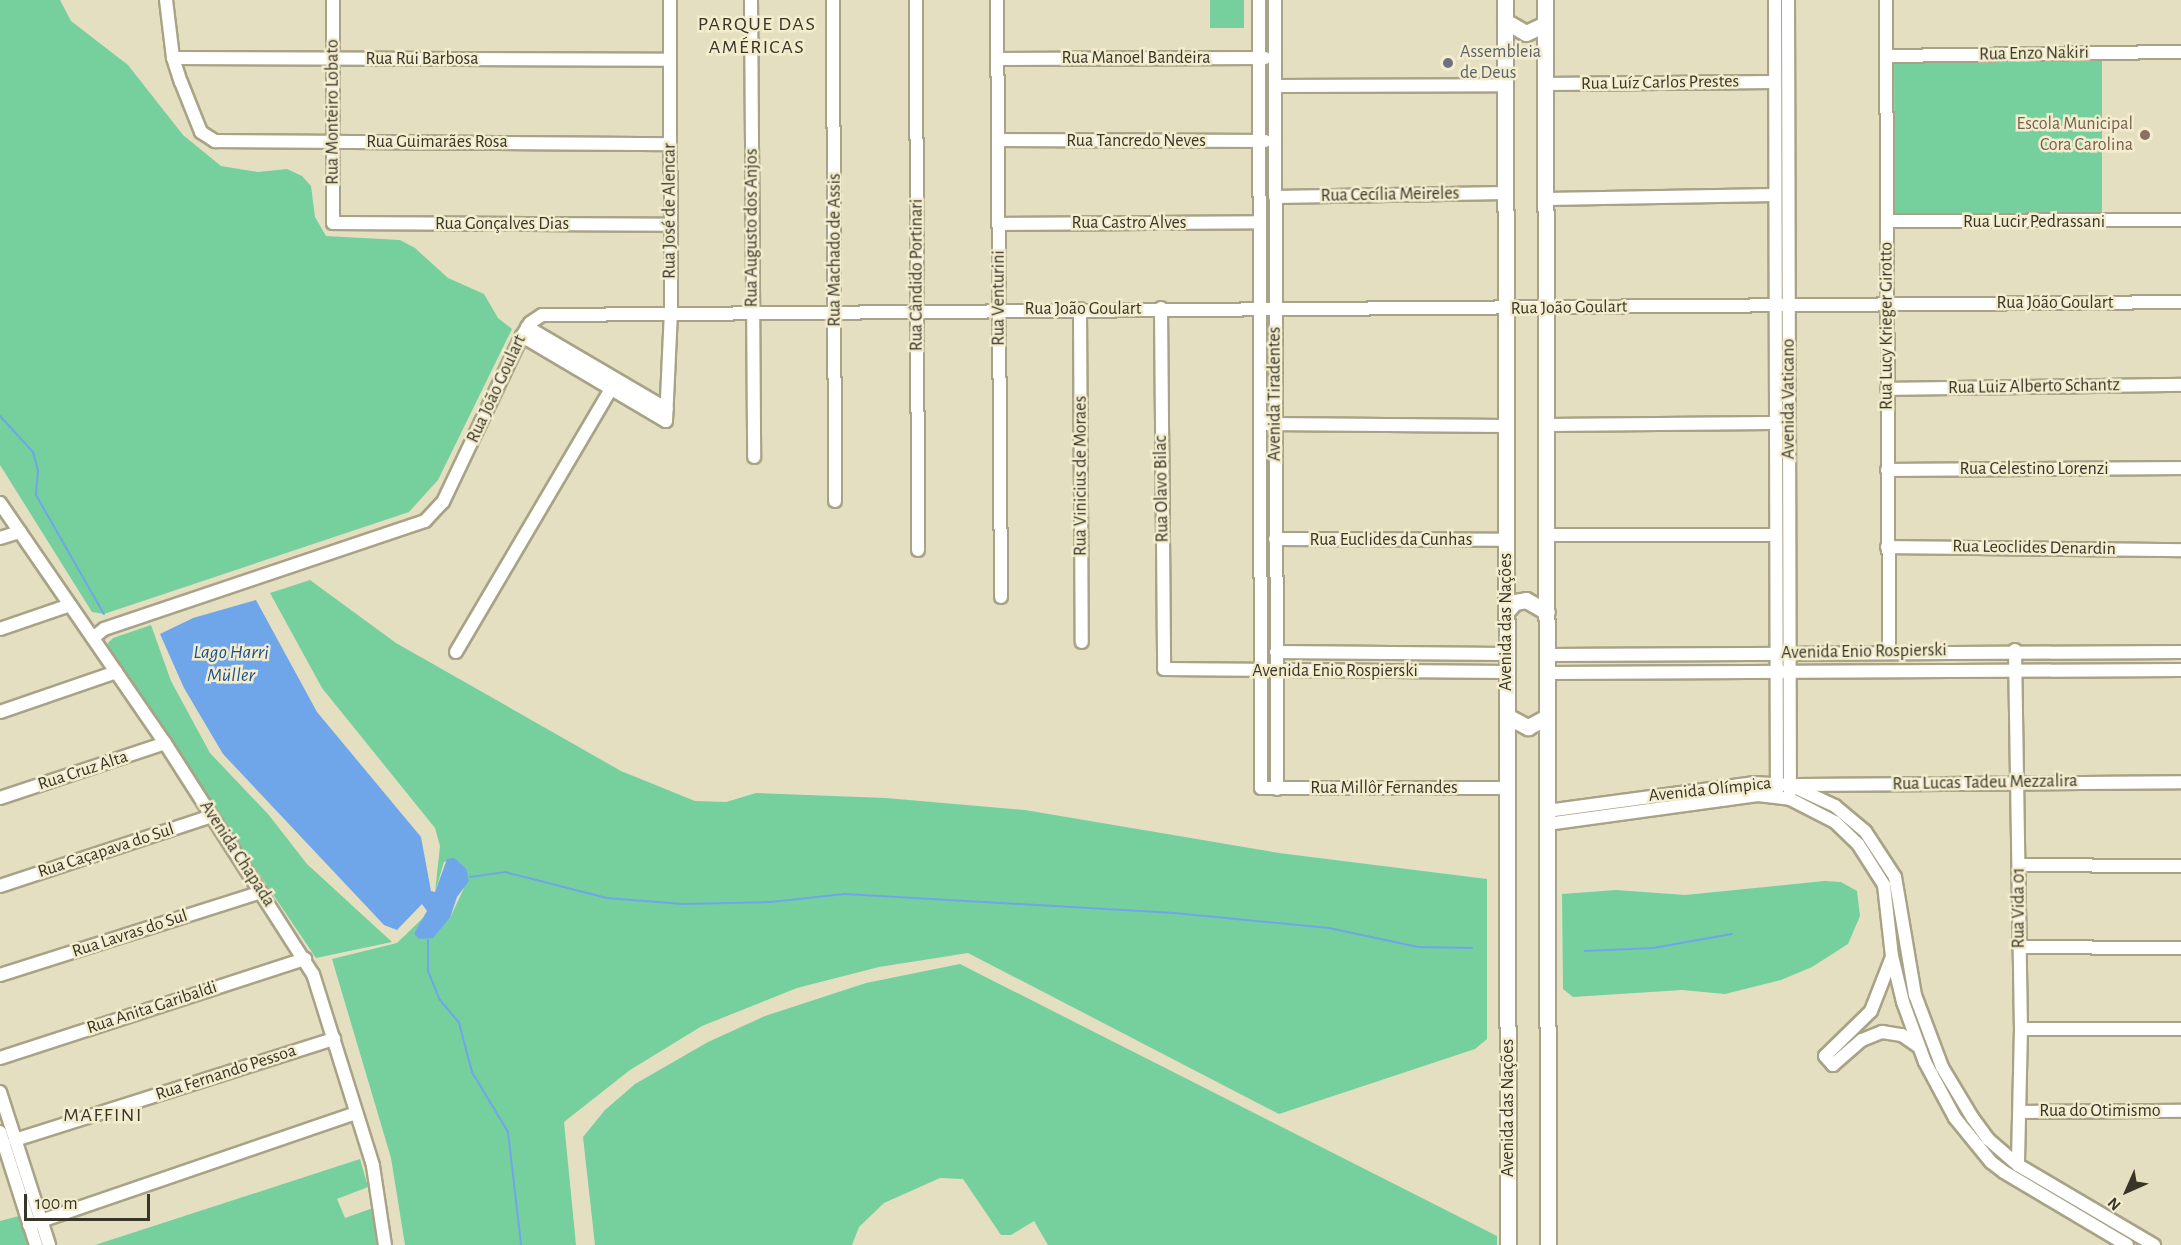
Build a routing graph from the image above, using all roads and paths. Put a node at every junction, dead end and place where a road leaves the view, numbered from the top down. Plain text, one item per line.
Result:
1 (166, 0) edge
2 (333, 0) edge
3 (670, 0) edge
4 (751, 0) edge
5 (833, 0) edge
6 (916, 0) edge
7 (997, 0) edge
8 (1259, 0) edge
9 (1275, 0) edge
10 (1504, 0) edge
11 (1545, 0) edge
12 (1775, 0) edge
13 (1788, 0) edge
14 (1886, 0) edge
15 (1505, 21) junction
16 (1545, 24) junction
17 (2181, 52) edge
18 (1888, 56) junction
19 (1259, 57) junction
20 (173, 58) junction
21 (333, 58) junction
22 (1275, 58) junction
23 (997, 59) junction
24 (670, 60) junction
25 (1775, 82) junction
26 (1545, 84) junction
27 (1505, 85) junction
28 (1275, 86) junction
29 (998, 140) junction
30 (333, 141) junction
31 (1259, 141) junction
32 (1275, 141) junction
33 (670, 144) junction
34 (1505, 193) junction
35 (1775, 195) junction
36 (1275, 197) junction
37 (1546, 199) junction
38 (2181, 220) edge
39 (1887, 221) junction
40 (1260, 222) junction
41 (333, 223) joint
42 (998, 224) junction
43 (670, 225) junction
44 (2181, 302) edge
45 (1782, 305) junction
46 (1887, 305) junction
47 (1161, 308) junction
48 (1260, 308) junction
49 (1275, 308) junction
50 (1080, 309) junction
51 (1506, 309) junction
52 (1546, 309) junction
53 (917, 310) junction
54 (999, 310) junction
55 (835, 311) junction
56 (671, 312) junction
57 (753, 312) junction
58 (524, 331) junction
59 (2181, 385) edge
60 (611, 389) junction
61 (1887, 389) junction
62 (666, 415) junction
63 (1260, 423) junction
64 (1776, 423) junction
65 (1275, 424) junction
66 (1546, 425) junction
67 (1506, 426) junction
68 (754, 457) dead end
69 (2181, 468) edge
70 (1887, 470) junction
71 (835, 501) dead end
72 (0, 503) edge
73 (20, 532) junction
74 (1776, 535) junction
75 (1546, 536) junction
76 (0, 538) edge
77 (1275, 539) junction
78 (1506, 540) junction
79 (1887, 547) junction
80 (918, 550) dead end
81 (2181, 550) edge
82 (1001, 597) dead end
83 (70, 605) junction
84 (1506, 612) junction
85 (1546, 612) junction
86 (78, 616) junction
87 (126, 623) junction
88 (0, 629) edge
89 (104, 629) junction
90 (93, 638) junction
91 (1082, 642) dead end
92 (101, 650) junction
93 (2015, 650) junction
94 (456, 652) dead end
95 (1276, 652) junction
96 (1889, 652) junction
97 (2181, 652) edge
98 (1777, 653) junction
99 (1791, 653) junction
100 (1506, 654) junction
101 (1547, 655) junction
102 (1164, 669) joint
103 (1792, 670) junction
104 (2181, 670) edge
105 (1261, 671) junction
106 (1777, 671) junction
107 (2016, 671) junction
108 (116, 672) junction
109 (1276, 672) junction
110 (1507, 672) junction
111 (1547, 673) junction
112 (0, 712) edge
113 (1507, 716) junction
114 (1547, 717) junction
115 (165, 743) junction
116 (2018, 782) junction
117 (2181, 782) edge
118 (1261, 788) joint
119 (1507, 788) junction
120 (1277, 789) junction
121 (1783, 791) junction
122 (0, 798) edge
123 (212, 816) junction
124 (1547, 818) junction
125 (2020, 865) junction
126 (2181, 866) edge
127 (0, 886) edge
128 (261, 892) junction
129 (2019, 947) junction
130 (2181, 948) edge
131 (1892, 956) junction
132 (304, 959) junction
133 (0, 975) edge
134 (2021, 1029) junction
135 (2181, 1029) edge
136 (334, 1039) junction
137 (1918, 1046) junction
138 (0, 1058) edge
139 (0, 1092) edge
140 (2181, 1111) edge
141 (2020, 1112) junction
142 (356, 1113) junction
143 (0, 1132) edge
144 (6, 1144) edge
145 (2018, 1165) junction
146 (35, 1223) junction
147 (36, 1245) edge
148 (49, 1245) edge
149 (385, 1245) edge
150 (1508, 1245) edge
151 (1548, 1245) edge
152 (2127, 1245) edge
153 (2154, 1245) edge

1 - 20 street
2 - 21 street, Rua Monteiro Lobato
3 - 24 street, Rua José de Alencar
4 - 57 street, Rua Augusto dos Anjos
5 - 55 street, Rua Machado de Assis
6 - 53 street, Rua Cândido Portinari
7 - 23 street, Rua Venturini
8 - 19 street, Avenida Tiradentes
9 - 22 street, Avenida Tiradentes
10 - 15 main road, Avenida das Nações
11 - 16 main road
12 - 25 street, Avenida Vaticano
13 - 45 street, Avenida Vaticano
14 - 18 street, Rua Lucy Krieger Girotto
15 - 16 main road
15 - 27 main road, Avenida das Nações
16 - 26 main road
17 - 18 street, Rua Enzo Nakiri
18 - 39 street, Rua Lucy Krieger Girotto
19 - 22 street, Rua Manoel Bandeira
19 - 23 street, Rua Manoel Bandeira
19 - 31 street, Avenida Tiradentes
20 - 21 street, Rua Rui Barbosa
20 - 30 street, Rua Guimarães Rosa
21 - 24 street, Rua Rui Barbosa
21 - 30 street, Rua Monteiro Lobato
22 - 28 street, Avenida Tiradentes
23 - 29 street, Rua Venturini
24 - 33 street, Rua José de Alencar
25 - 26 street, Rua Luíz Carlos Prestes
25 - 35 street, Avenida Vaticano
26 - 37 main road
27 - 28 street
27 - 34 main road, Avenida das Nações
28 - 32 street, Avenida Tiradentes
29 - 31 street, Rua Tancredo Neves
29 - 42 street, Rua Venturini
30 - 33 street, Rua Guimarães Rosa
30 - 41 street, Rua Monteiro Lobato
31 - 32 street, Rua Tancredo Neves
31 - 40 street, Avenida Tiradentes
32 - 36 street, Avenida Tiradentes
33 - 43 street, Rua José de Alencar
34 - 36 street, Rua Cecília Meireles
34 - 51 main road, Avenida das Nações
35 - 37 street
35 - 45 street, Avenida Vaticano
36 - 49 street, Avenida Tiradentes
37 - 52 main road
38 - 39 street, Rua Lucir Pedrassani
39 - 46 street, Rua Lucy Krieger Girotto
40 - 42 street, Rua Castro Alves
40 - 48 street, Avenida Tiradentes
41 - 43 street, Rua Gonçalves Dias
42 - 54 street, Rua Venturini
43 - 56 street, Rua José de Alencar
44 - 46 street, Rua João Goulart
45 - 46 street, Rua João Goulart
45 - 52 street, Rua João Goulart
45 - 64 street, Avenida Vaticano
45 - 99 street, Avenida Vaticano
46 - 61 street, Rua Lucy Krieger Girotto
47 - 48 street, Rua João Goulart
47 - 50 street, Rua João Goulart
47 - 102 street, Rua Olavo Bilac
48 - 49 street, Rua João Goulart
48 - 63 street, Avenida Tiradentes
49 - 51 street, Rua João Goulart
49 - 65 street, Avenida Tiradentes
50 - 54 street, Rua João Goulart
50 - 91 street, Rua Vinicius de Moraes
51 - 52 street, Rua João Goulart
51 - 67 main road, Avenida das Nações
52 - 66 main road
53 - 54 street, Rua João Goulart
53 - 55 street, Rua João Goulart
53 - 80 street, Rua Cândido Portinari
54 - 82 street, Rua Venturini
55 - 57 street, Rua João Goulart
55 - 71 street, Rua Machado de Assis
56 - 57 street, Rua João Goulart
56 - 58 street, Rua João Goulart
56 - 62 street, Rua José de Alencar
57 - 68 street, Rua Augusto dos Anjos
58 - 60 street
58 - 62 street
58 - 87 street, Rua João Goulart
59 - 61 street, Rua Luiz Alberto Schantz
60 - 62 street
60 - 94 street
61 - 70 street, Rua Lucy Krieger Girotto
63 - 65 street
63 - 105 street, Avenida Tiradentes
64 - 66 street
64 - 74 street, Avenida Vaticano
65 - 67 street
65 - 77 street, Avenida Tiradentes
66 - 75 main road
67 - 78 main road, Avenida das Nações
69 - 70 street, Rua Celestino Lorenzi
70 - 79 street, Rua Lucy Krieger Girotto
72 - 73 street, Avenida Chapada
73 - 76 street
73 - 83 street, Avenida Chapada
74 - 75 street
74 - 98 street, Avenida Vaticano
75 - 85 main road
77 - 78 street, Rua Euclides da Cunhas
77 - 95 street, Avenida Tiradentes
78 - 84 main road, Avenida das Nações
79 - 81 street, Rua Leoclides Denardin
79 - 96 street, Rua Lucy Krieger Girotto
83 - 86 street, Avenida Chapada
83 - 88 street
84 - 85 main road
84 - 100 main road, Avenida das Nações
85 - 101 main road
86 - 89 street
86 - 90 street, Avenida Chapada
87 - 89 street, Rua João Goulart
87 - 92 street
89 - 90 street
90 - 92 street, Avenida Chapada
92 - 108 street, Avenida Chapada
93 - 96 street, Avenida Enio Rospierski
93 - 97 street, Avenida Enio Rospierski
93 - 107 street, Rua Vida 01
95 - 100 street, Avenida Enio Rospierski
95 - 109 street, Avenida Tiradentes
96 - 99 street, Avenida Enio Rospierski
98 - 99 street, Avenida Enio Rospierski
98 - 101 street, Avenida Enio Rospierski
98 - 106 street, Avenida Vaticano
99 - 103 street, Avenida Vaticano
100 - 110 main road, Avenida das Nações
101 - 111 main road
102 - 105 street, Avenida Enio Rospierski
103 - 106 street, Avenida Enio Rospierski
103 - 107 street, Avenida Enio Rospierski
103 - 121 street, Avenida Vaticano
104 - 107 street, Avenida Enio Rospierski
105 - 109 street, Avenida Enio Rospierski
105 - 118 street, Avenida Tiradentes
106 - 111 street, Avenida Enio Rospierski
106 - 121 street, Avenida Vaticano
107 - 116 street, Rua Vida 01
108 - 112 street
108 - 115 street, Avenida Chapada
109 - 110 street, Avenida Enio Rospierski
109 - 120 street, Avenida Tiradentes
110 - 113 main road, Avenida das Nações
111 - 114 main road
113 - 114 main road
113 - 119 main road, Avenida das Nações
114 - 124 main road
115 - 122 street, Rua Cruz Alta
115 - 123 street, Avenida Chapada
116 - 117 street, Rua Lucas Tadeu Mezzalira
116 - 121 street, Rua Lucas Tadeu Mezzalira
116 - 125 street, Rua Vida 01
118 - 120 street, Rua Millôr Fernandes
119 - 120 street, Rua Millôr Fernandes
119 - 150 main road, Avenida das Nações
121 - 124 street, Avenida Olímpica
121 - 131 street, Avenida Olímpica
121 - 145 street, Avenida Olímpica
123 - 127 street, Rua Caçapava do Sul
123 - 128 street, Avenida Chapada
124 - 151 main road
125 - 126 street
125 - 129 street, Rua Vida 01
128 - 132 street, Avenida Chapada
128 - 133 street, Rua Lavras do Sul
129 - 130 street
129 - 134 street, Rua Vida 01
131 - 137 street, Avenida Olímpica
131 - 137 street, Avenida Olímpica
132 - 136 street, Avenida Chapada
132 - 138 street, Rua Anita Garibaldi
134 - 135 street
134 - 141 street, Rua Vida 01
136 - 142 street, Avenida Chapada
136 - 144 street, Rua Fernando Pessoa
137 - 152 street, Avenida Olímpica
139 - 144 street
140 - 141 street, Rua do Otimismo
141 - 145 street, Rua Vida 01
142 - 146 street
142 - 149 street, Avenida Chapada
143 - 144 street
144 - 146 street
145 - 153 street, Avenida Olímpica
146 - 147 street
146 - 148 street

